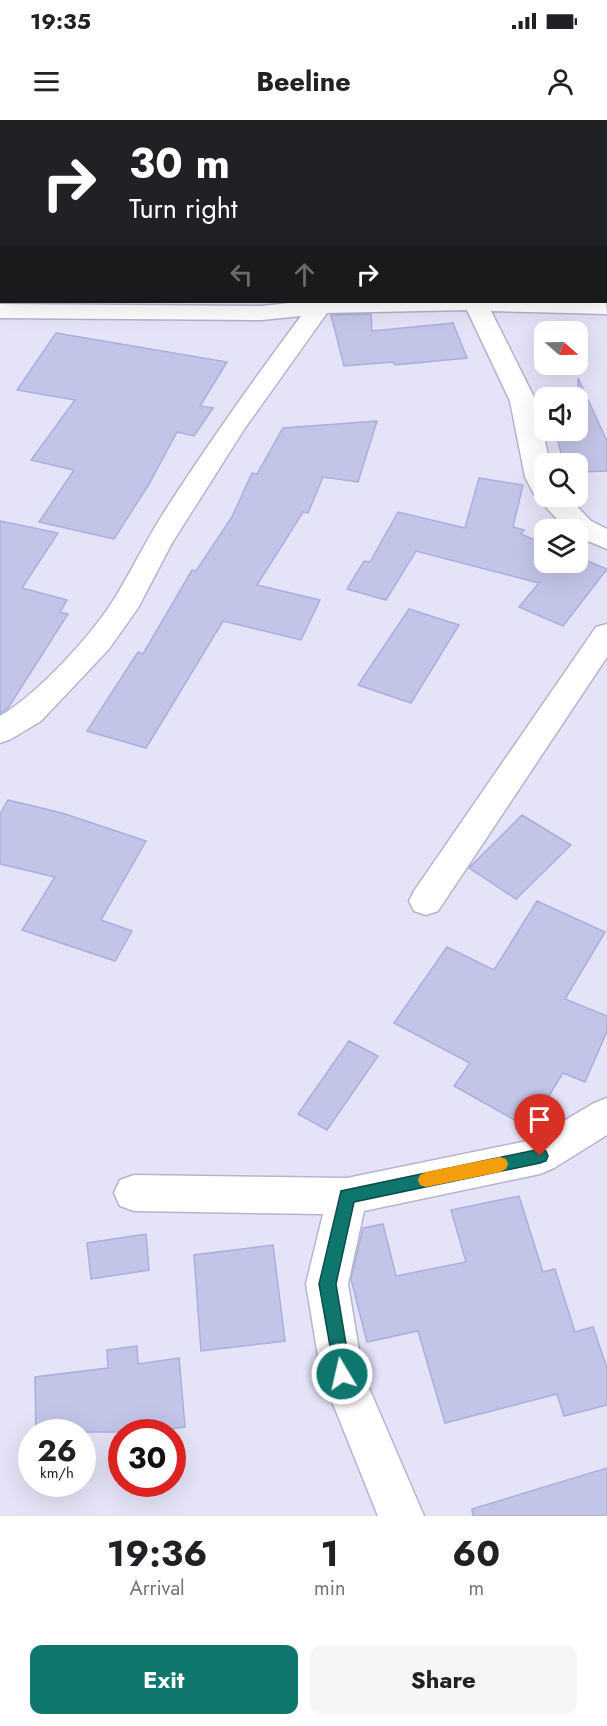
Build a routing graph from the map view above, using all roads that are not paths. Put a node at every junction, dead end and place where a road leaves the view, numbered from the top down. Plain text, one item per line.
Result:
1 (475, 303) junction
2 (319, 304) edge
3 (607, 307) edge
4 (0, 311) edge
5 (534, 453) edge
6 (562, 507) edge
7 (607, 540) edge
8 (607, 634) edge
9 (0, 731) edge
10 (426, 901) dead end
11 (607, 1115) edge
12 (134, 1193) dead end
13 (347, 1196) junction
14 (401, 1516) edge

1 - 2 street
1 - 3 street
1 - 5 street
2 - 4 street
2 - 9 street
6 - 7 street
8 - 10 street
11 - 13 street
12 - 13 street
13 - 14 street

